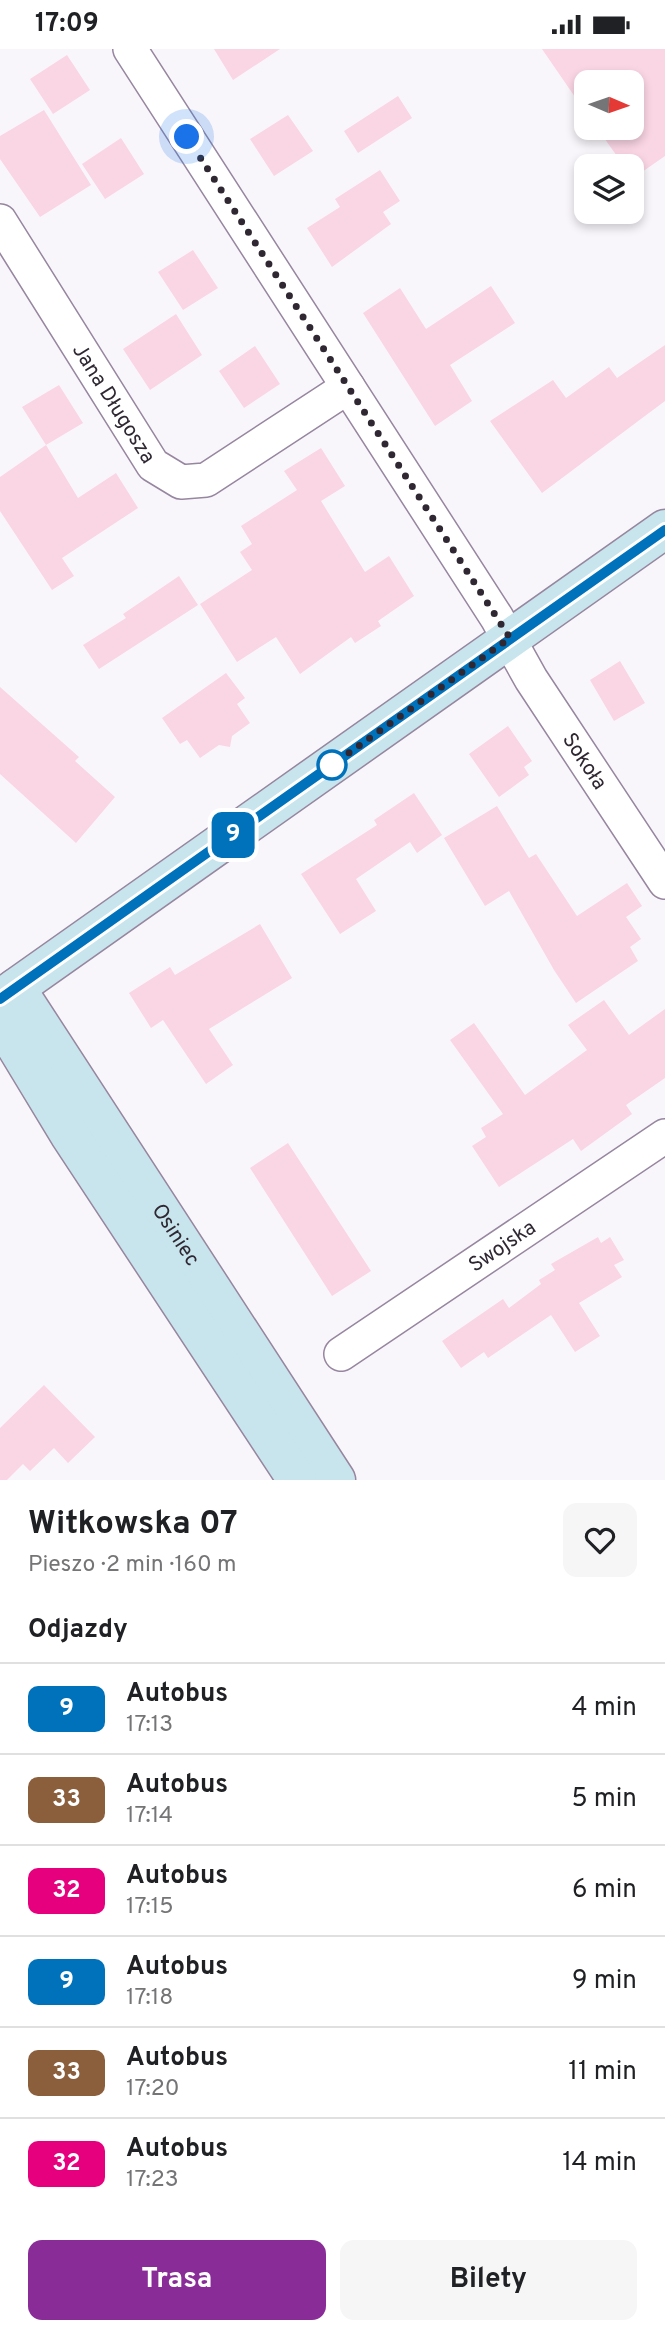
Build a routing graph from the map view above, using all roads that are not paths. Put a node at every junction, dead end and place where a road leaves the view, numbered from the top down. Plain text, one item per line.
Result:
1 (130, 49) edge
2 (0, 221) edge
3 (348, 387) junction
4 (665, 530) edge
5 (510, 638) junction
6 (665, 882) edge
7 (5, 1002) edge
8 (665, 1136) edge
9 (341, 1354) dead end
10 (297, 1480) edge
11 (336, 1480) edge

1 - 3 street, Sokoła
2 - 3 street, Jana Długosza
3 - 5 street, Sokoła
4 - 5 street
5 - 6 street, Sokoła
5 - 7 street
7 - 10 street, Osiniec
7 - 11 street, Osiniec
8 - 9 street, Swojska

